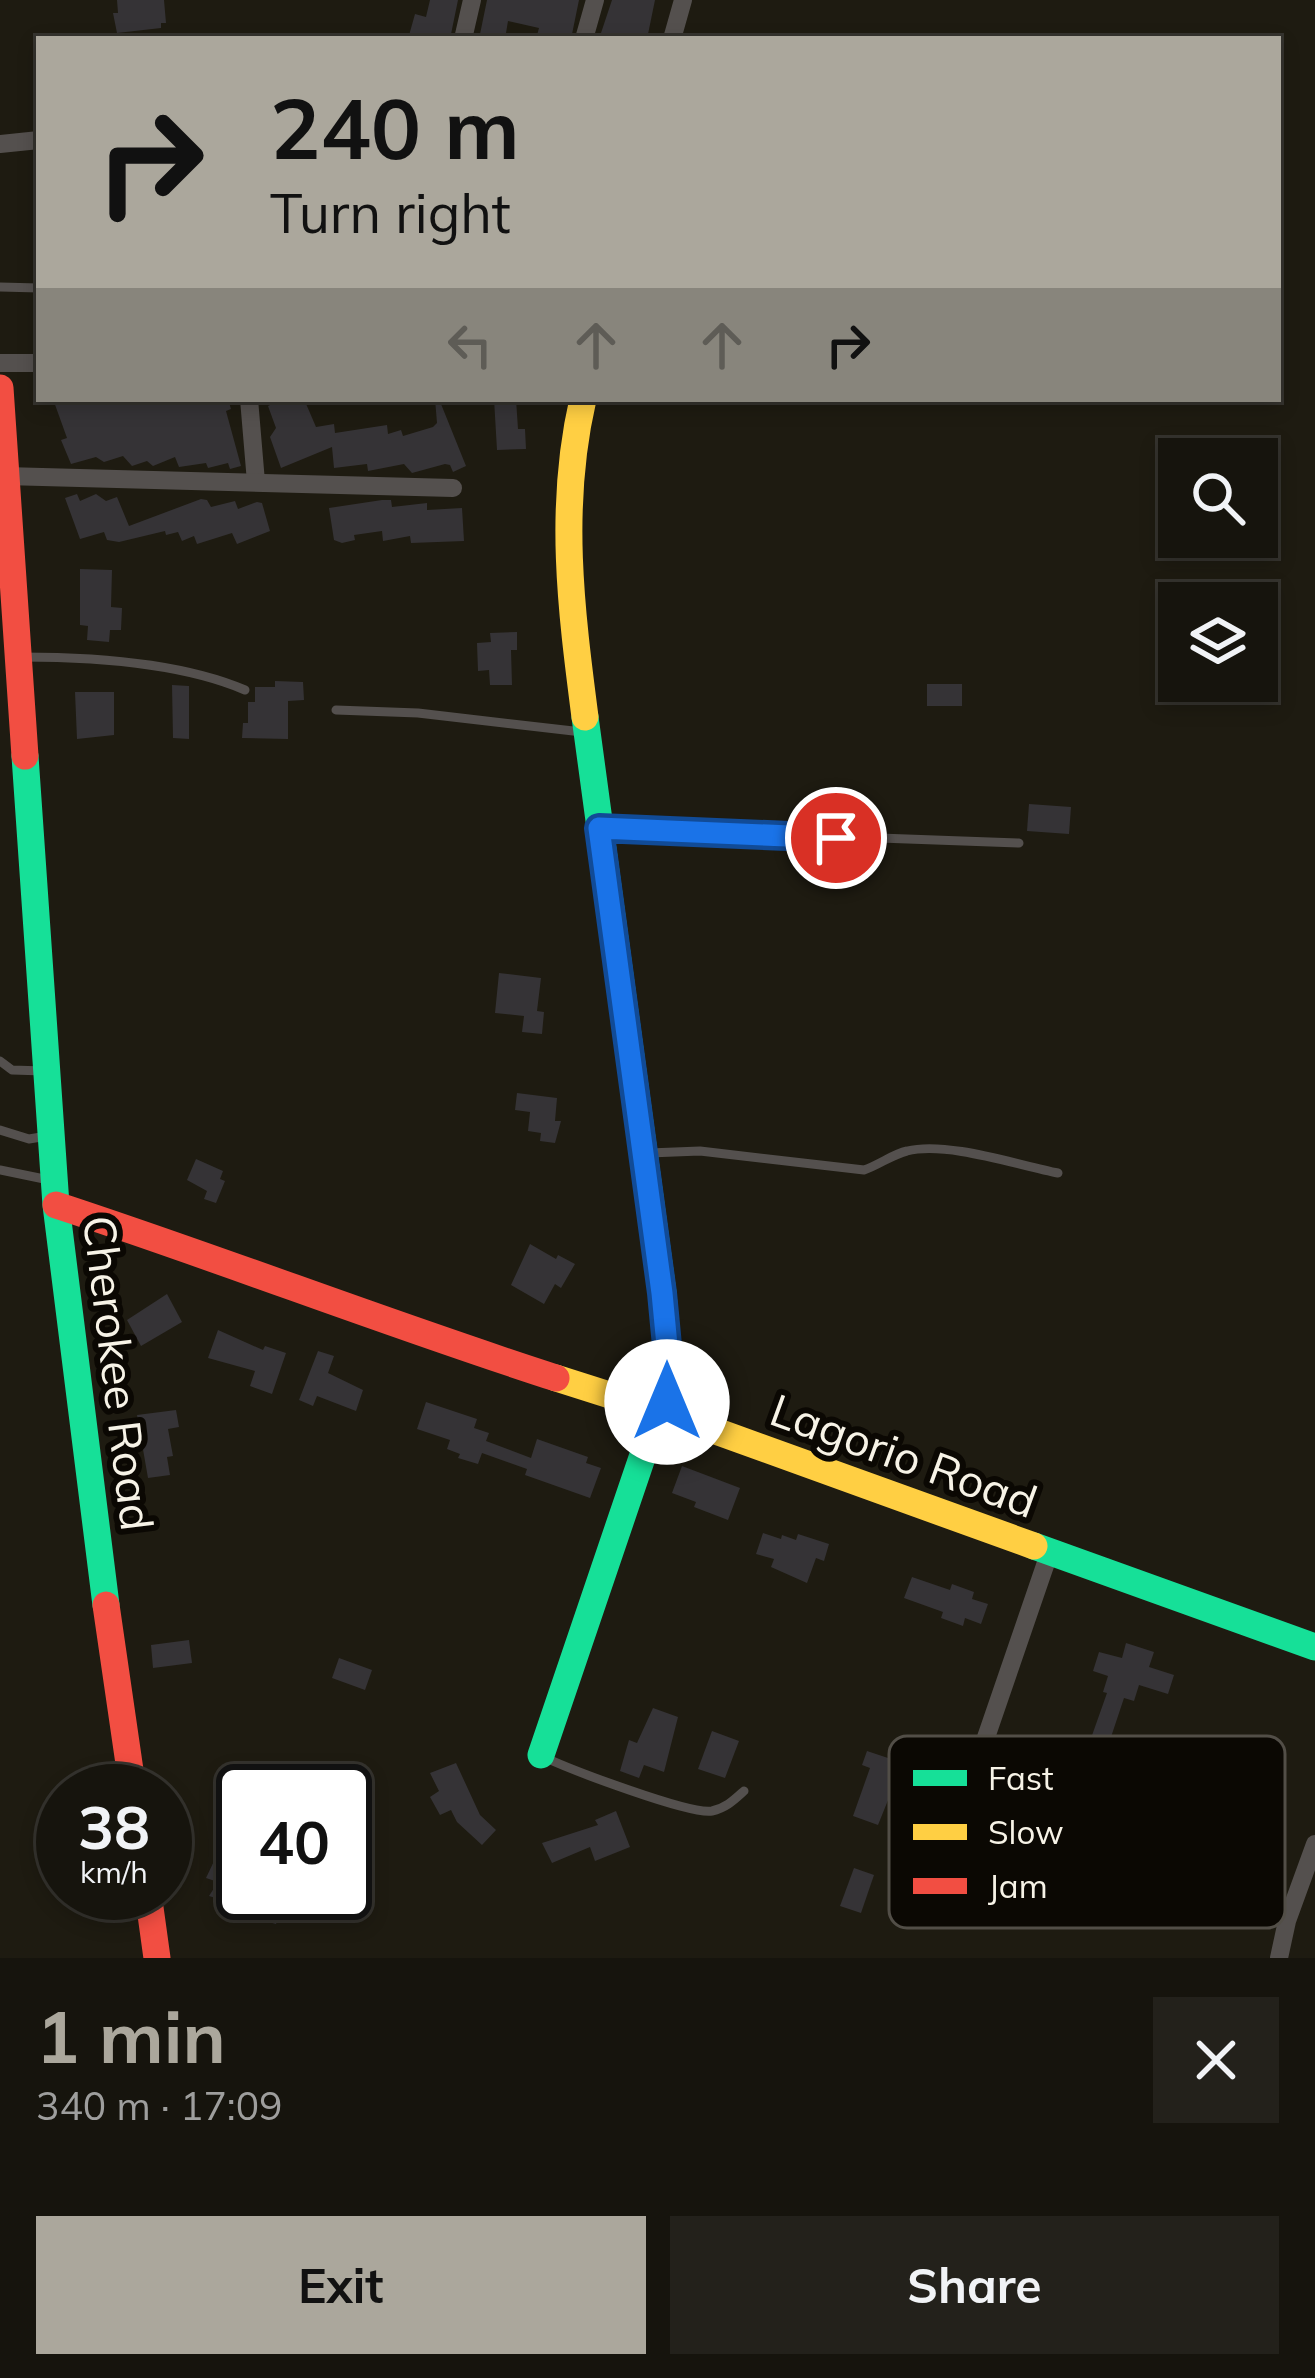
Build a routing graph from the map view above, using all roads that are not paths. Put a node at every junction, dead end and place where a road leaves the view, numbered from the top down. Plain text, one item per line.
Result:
1 (472, 0) edge
2 (595, 0) edge
3 (682, 0) edge
4 (464, 36) edge
5 (585, 36) edge
6 (673, 36) edge
7 (36, 140) edge
8 (0, 144) edge
9 (0, 287) edge
10 (36, 288) edge
11 (0, 363) edge
12 (36, 363) edge
13 (0, 388) edge
14 (249, 402) edge
15 (583, 402) edge
16 (5, 476) junction
17 (256, 482) junction
18 (453, 488) dead end
19 (7, 609) edge
20 (17, 657) junction
21 (245, 690) dead end
22 (336, 710) dead end
23 (588, 733) junction
24 (599, 828) junction
25 (1019, 842) dead end
26 (0, 1061) edge
27 (12, 1070) junction
28 (44, 1071) junction
29 (0, 1080) edge
30 (0, 1130) edge
31 (50, 1136) junction
32 (644, 1153) junction
33 (0, 1170) edge
34 (1058, 1173) dead end
35 (55, 1193) junction
36 (663, 1412) junction
37 (1050, 1551) junction
38 (1315, 1648) edge
39 (986, 1736) edge
40 (541, 1755) joint
41 (130, 1764) edge
42 (744, 1791) dead end
43 (1315, 1844) edge
44 (152, 1920) edge
45 (157, 1958) edge
46 (1279, 1958) edge

1 - 4 street
2 - 5 street
3 - 6 street
7 - 8 street
9 - 10 lane
11 - 12 street
13 - 16 street, Cherokee Road
14 - 17 street
15 - 23 street
16 - 17 street
16 - 19 street, Cherokee Road
17 - 18 street
19 - 20 street, Cherokee Road
20 - 21 lane
20 - 28 street, Cherokee Road
22 - 23 lane
23 - 24 street
24 - 25 lane
24 - 32 street
26 - 27 lane
27 - 28 lane
27 - 29 lane
28 - 31 street, Cherokee Road
30 - 31 lane
31 - 35 street, Cherokee Road
32 - 34 lane
32 - 36 street
33 - 35 lane
35 - 36 street, Lagorio Road
35 - 41 street, Cherokee Road
36 - 37 street, Lagorio Road
36 - 40 street
37 - 38 street, Lagorio Road
37 - 39 street
40 - 42 lane
43 - 46 street
44 - 45 street

